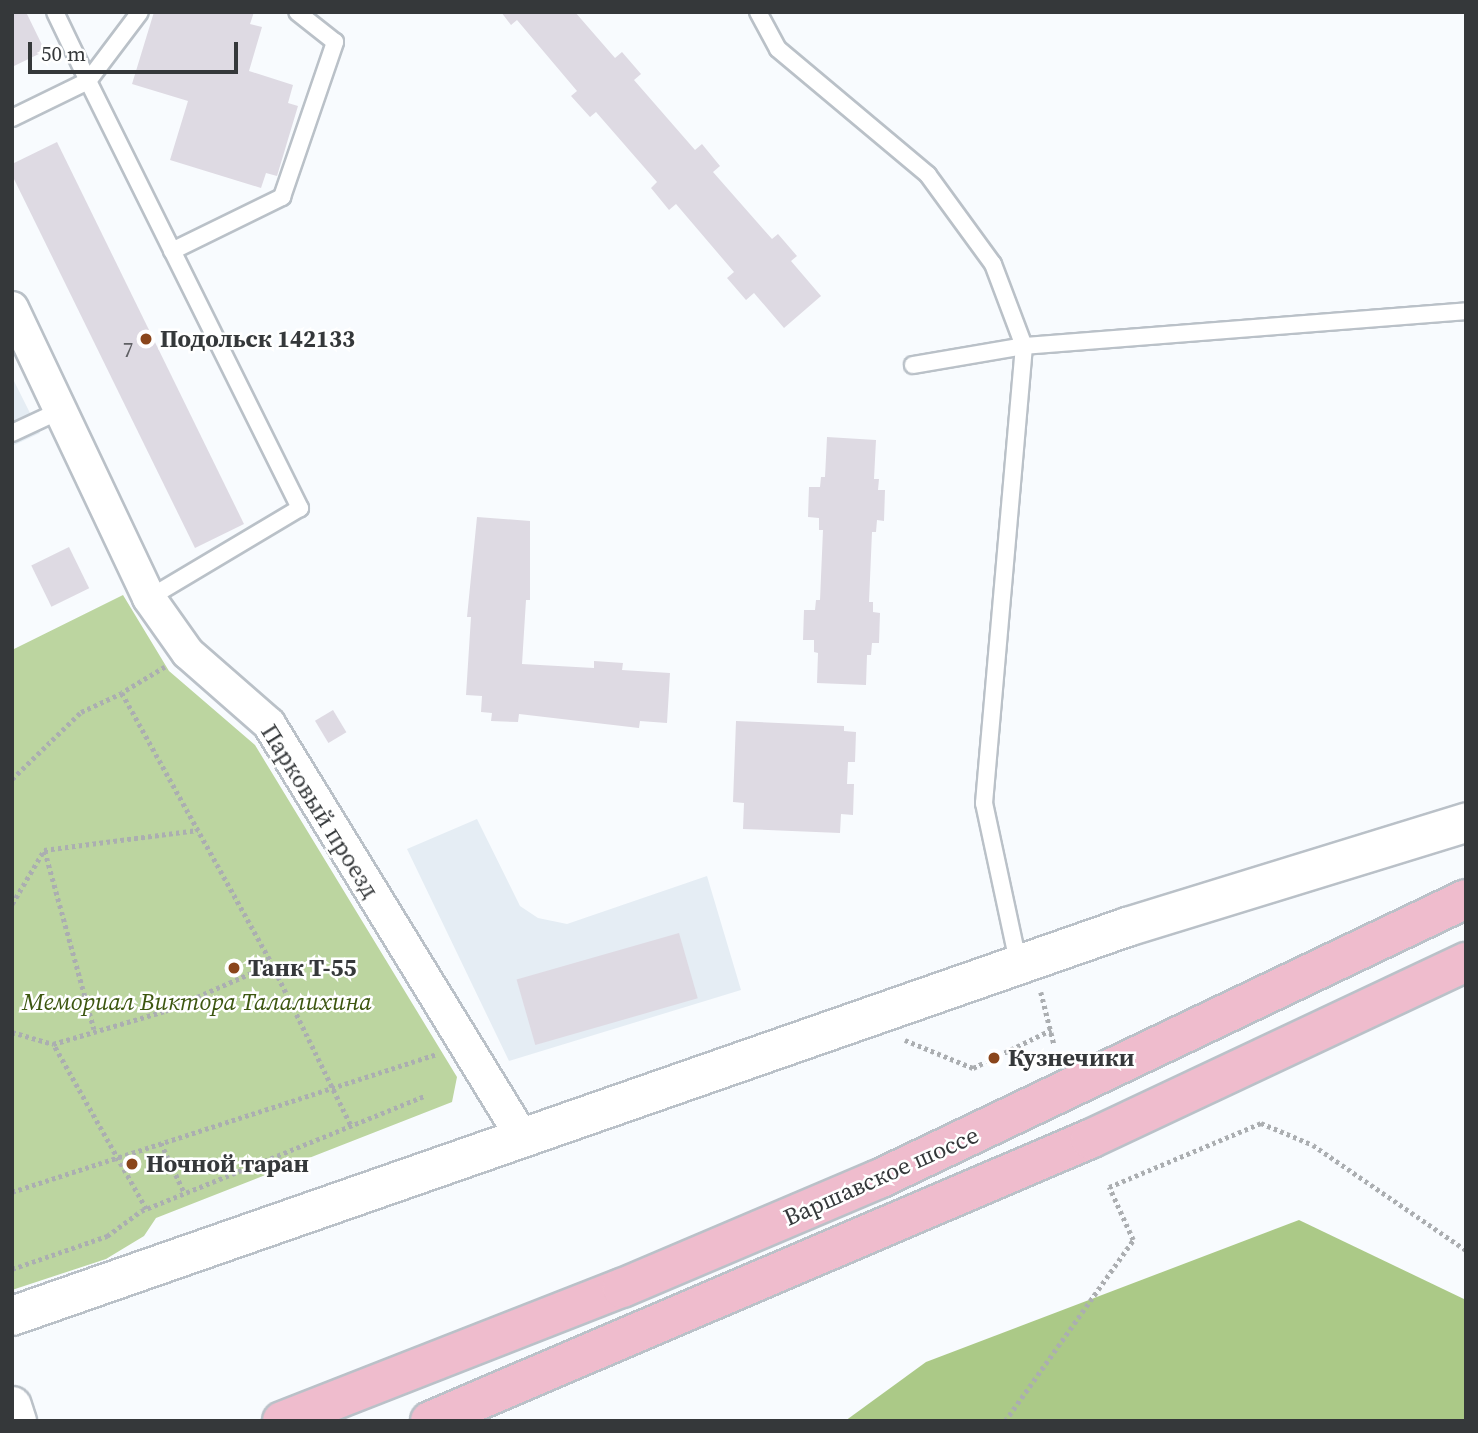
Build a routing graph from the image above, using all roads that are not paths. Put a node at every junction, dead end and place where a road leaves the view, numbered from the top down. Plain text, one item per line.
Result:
1 (55, 12) edge
2 (141, 12) edge
3 (297, 12) edge
4 (758, 12) edge
5 (88, 81) junction
6 (12, 118) edge
7 (172, 251) junction
8 (12, 308) edge
9 (1466, 311) edge
10 (1024, 345) junction
11 (913, 365) dead end
12 (59, 411) junction
13 (12, 433) edge
14 (149, 598) junction
15 (1466, 823) edge
16 (1466, 899) edge
17 (1466, 962) edge
18 (1029, 974) junction
19 (523, 1139) junction
20 (12, 1316) edge
21 (12, 1406) edge
22 (17, 1421) edge
23 (282, 1421) edge
24 (430, 1421) edge

1 - 5 lane
2 - 5 lane
3 - 7 lane
4 - 10 lane
5 - 6 lane
5 - 7 lane
7 - 14 lane
8 - 12 street, Парковый проезд
9 - 10 lane
10 - 11 lane
10 - 18 lane
12 - 13 lane
12 - 14 street, Парковый проезд
14 - 19 street, Парковый проезд
15 - 18 main road
16 - 23 main road, Варшавское шоссе
17 - 24 main road, Варшавское шоссе
18 - 19 main road
19 - 20 main road
21 - 22 main road

